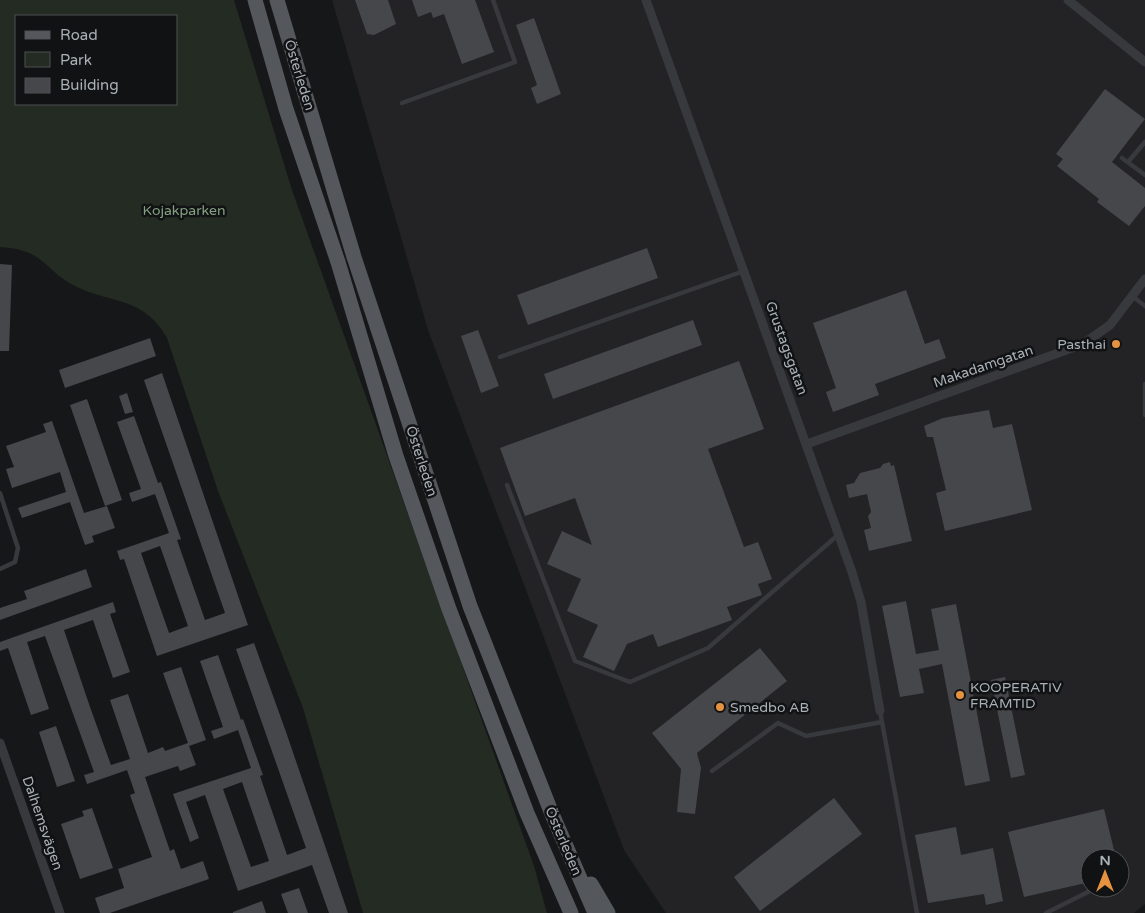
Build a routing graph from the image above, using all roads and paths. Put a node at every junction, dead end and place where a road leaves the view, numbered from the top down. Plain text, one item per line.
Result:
1 (249, 0) edge
2 (255, 0) edge
3 (277, 0) edge
4 (493, 0) edge
5 (646, 0) edge
6 (1068, 0) edge
7 (1145, 62) edge
8 (402, 103) dead end
9 (286, 109) junction
10 (1145, 142) edge
11 (1122, 158) dead end
12 (1128, 162) junction
13 (1145, 175) edge
14 (744, 271) junction
15 (1145, 279) edge
16 (1132, 296) junction
17 (1145, 306) edge
18 (500, 357) dead end
19 (1145, 384) edge
20 (1145, 415) edge
21 (807, 444) junction
22 (507, 485) dead end
23 (0, 493) edge
24 (839, 535) junction
25 (0, 568) edge
26 (880, 711) joint
27 (882, 722) junction
28 (0, 743) edge
29 (712, 770) dead end
30 (527, 813) junction
31 (552, 814) junction
32 (1080, 896) edge
33 (60, 913) edge
34 (559, 913) edge
35 (571, 913) edge
36 (595, 913) edge
37 (608, 913) edge
38 (917, 913) edge
39 (1046, 913) edge

1 - 9 main road
2 - 9 main road, Österleden
3 - 31 main road, Österleden
4 - 8 lane
5 - 14 street, Grustagsgatan
6 - 7 street
9 - 30 main road, Österleden
10 - 12 lane
11 - 12 lane
12 - 13 lane
14 - 18 lane
14 - 21 street, Grustagsgatan
15 - 16 street, Makadamgatan
16 - 17 lane
16 - 21 street, Makadamgatan
19 - 20 lane
21 - 24 street, Grustagsgatan
22 - 24 lane
23 - 25 lane
24 - 26 street, Grustagsgatan
26 - 27 lane
27 - 29 lane
27 - 38 lane
28 - 33 street, Dalhemsvägen
30 - 34 main road
30 - 35 main road, Österleden
31 - 36 main road, Österleden
31 - 37 main road
32 - 39 lane

